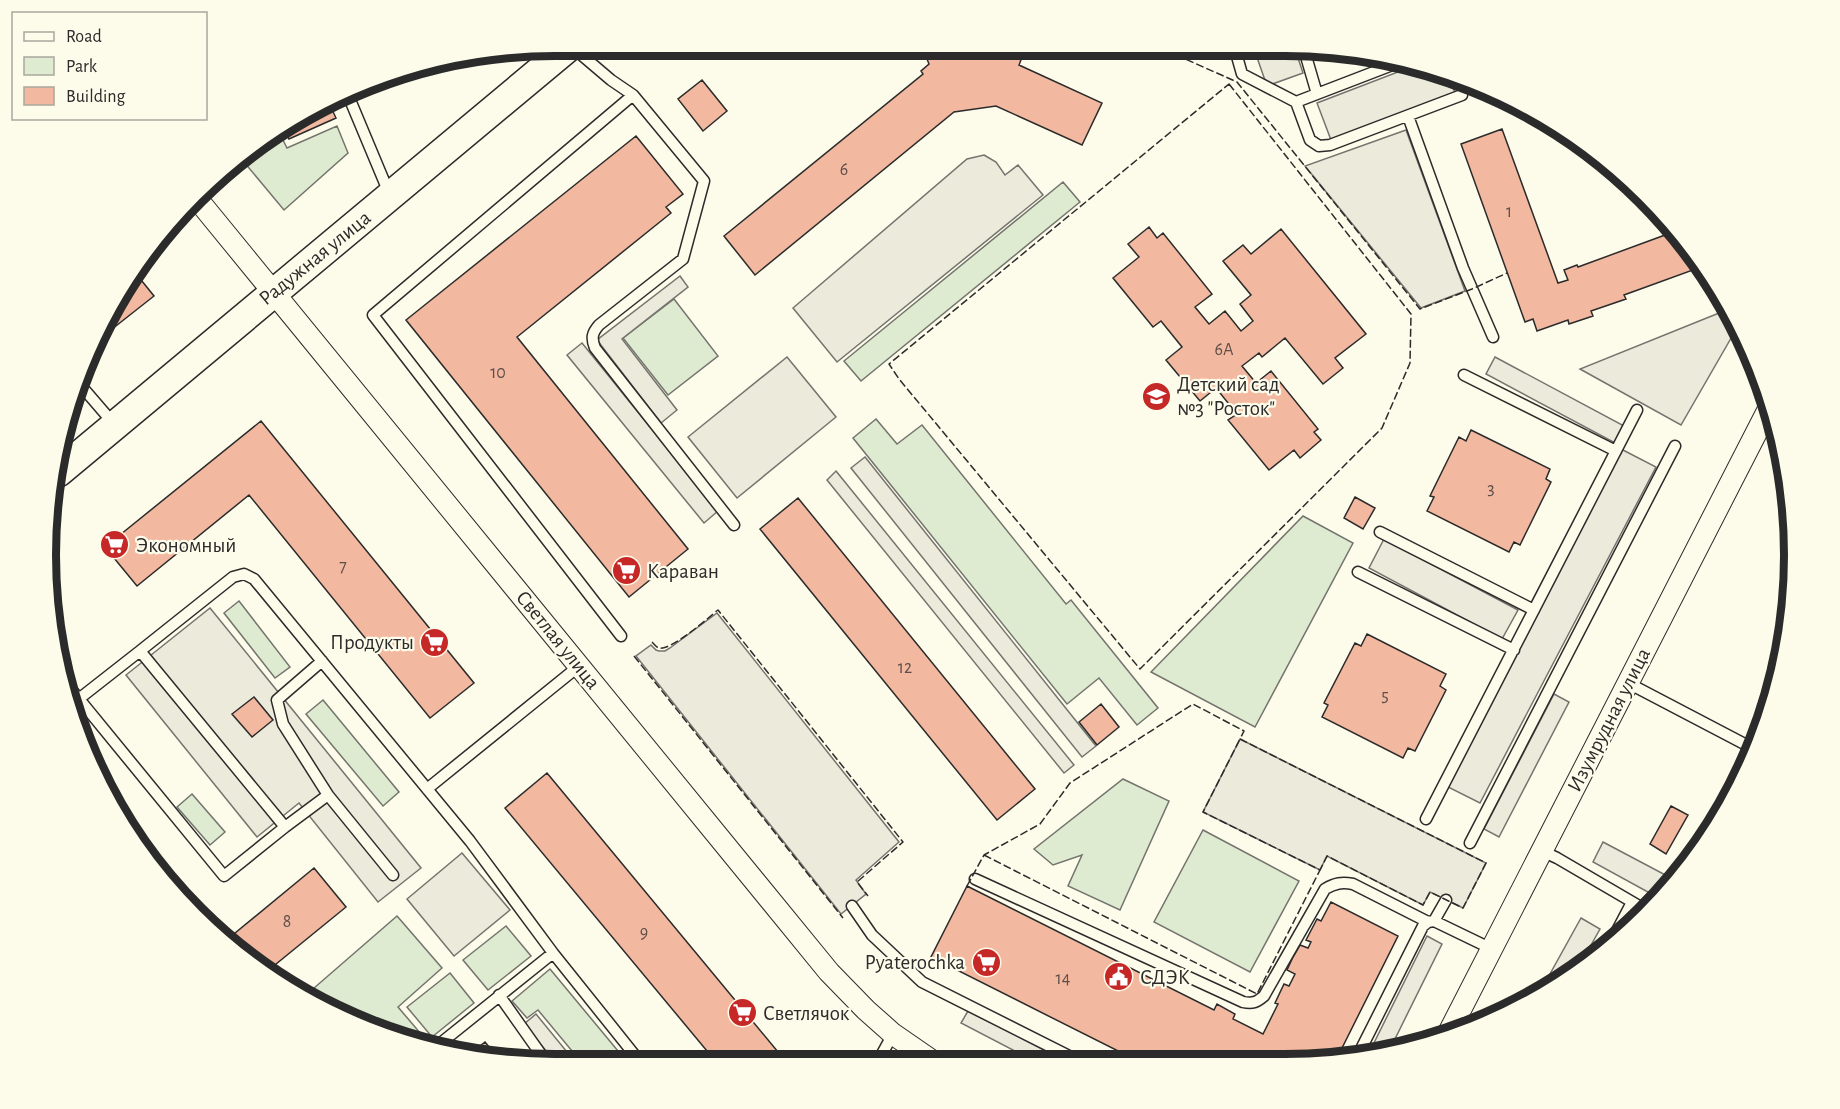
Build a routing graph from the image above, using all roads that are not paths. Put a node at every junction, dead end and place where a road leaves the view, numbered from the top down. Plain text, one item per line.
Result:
1 (558, 56) edge
2 (584, 56) edge
3 (1237, 56) edge
4 (1305, 57) edge
5 (1389, 66) edge
6 (1317, 94) junction
7 (633, 95) junction
8 (1462, 95) dead end
9 (350, 100) edge
10 (1296, 102) junction
11 (1408, 116) junction
12 (390, 196) junction
13 (201, 203) edge
14 (273, 292) junction
15 (1493, 337) dead end
16 (1464, 375) dead end
17 (84, 389) edge
18 (1637, 410) dead end
19 (1765, 417) edge
20 (115, 426) junction
21 (1675, 446) dead end
22 (1616, 451) junction
23 (63, 468) edge
24 (734, 525) dead end
25 (1380, 532) dead end
26 (1358, 572) dead end
27 (1534, 610) junction
28 (621, 636) dead end
29 (1514, 650) junction
30 (140, 651) junction
31 (322, 662) junction
32 (579, 666) junction
33 (1628, 683) junction
34 (76, 693) edge
35 (80, 698) junction
36 (1747, 745) edge
37 (427, 789) junction
38 (328, 795) junction
39 (1426, 819) dead end
40 (285, 827) junction
41 (1470, 843) dead end
42 (1542, 851) junction
43 (393, 875) dead end
44 (975, 879) dead end
45 (1446, 900) dead end
46 (1632, 902) junction
47 (852, 906) dead end
48 (1639, 906) edge
49 (1431, 921) junction
50 (1620, 925) edge
51 (1492, 949) junction
52 (553, 953) junction
53 (499, 995) junction
54 (1453, 1024) edge
55 (893, 1034) junction
56 (444, 1041) edge
57 (1362, 1047) edge
58 (540, 1053) edge
59 (634, 1054) edge
60 (882, 1054) edge
61 (922, 1054) edge
62 (1065, 1054) edge

1 - 12 main road, Радужная улица
2 - 7 lane
3 - 10 lane
4 - 6 lane
5 - 6 lane
6 - 10 lane
7 - 24 lane
7 - 28 lane
8 - 11 lane
9 - 12 lane
10 - 11 lane
11 - 15 lane
12 - 14 main road, Радужная улица
13 - 14 street, Светлая улица
14 - 20 main road, Радужная улица
14 - 32 street, Светлая улица
16 - 22 lane
17 - 20 lane
18 - 22 lane
19 - 33 street, Изумрудная улица
20 - 23 main road, Радужная улица
21 - 41 lane
22 - 27 lane
25 - 27 lane
26 - 29 lane
27 - 29 lane
29 - 39 lane
30 - 31 lane
30 - 35 lane
30 - 40 lane
31 - 37 lane
31 - 38 lane
32 - 37 lane
32 - 55 street, Светлая улица
33 - 36 lane
33 - 42 street, Изумрудная улица
34 - 35 lane
35 - 40 lane
37 - 52 lane
38 - 40 lane
38 - 43 lane
42 - 46 lane
42 - 51 street, Изумрудная улица
44 - 49 lane
45 - 49 lane
46 - 48 lane
46 - 50 lane
47 - 62 lane
49 - 51 lane
49 - 57 lane
51 - 54 street, Изумрудная улица
52 - 53 lane
52 - 59 lane
53 - 56 lane
53 - 58 lane
55 - 60 lane
55 - 61 street, Светлая улица

